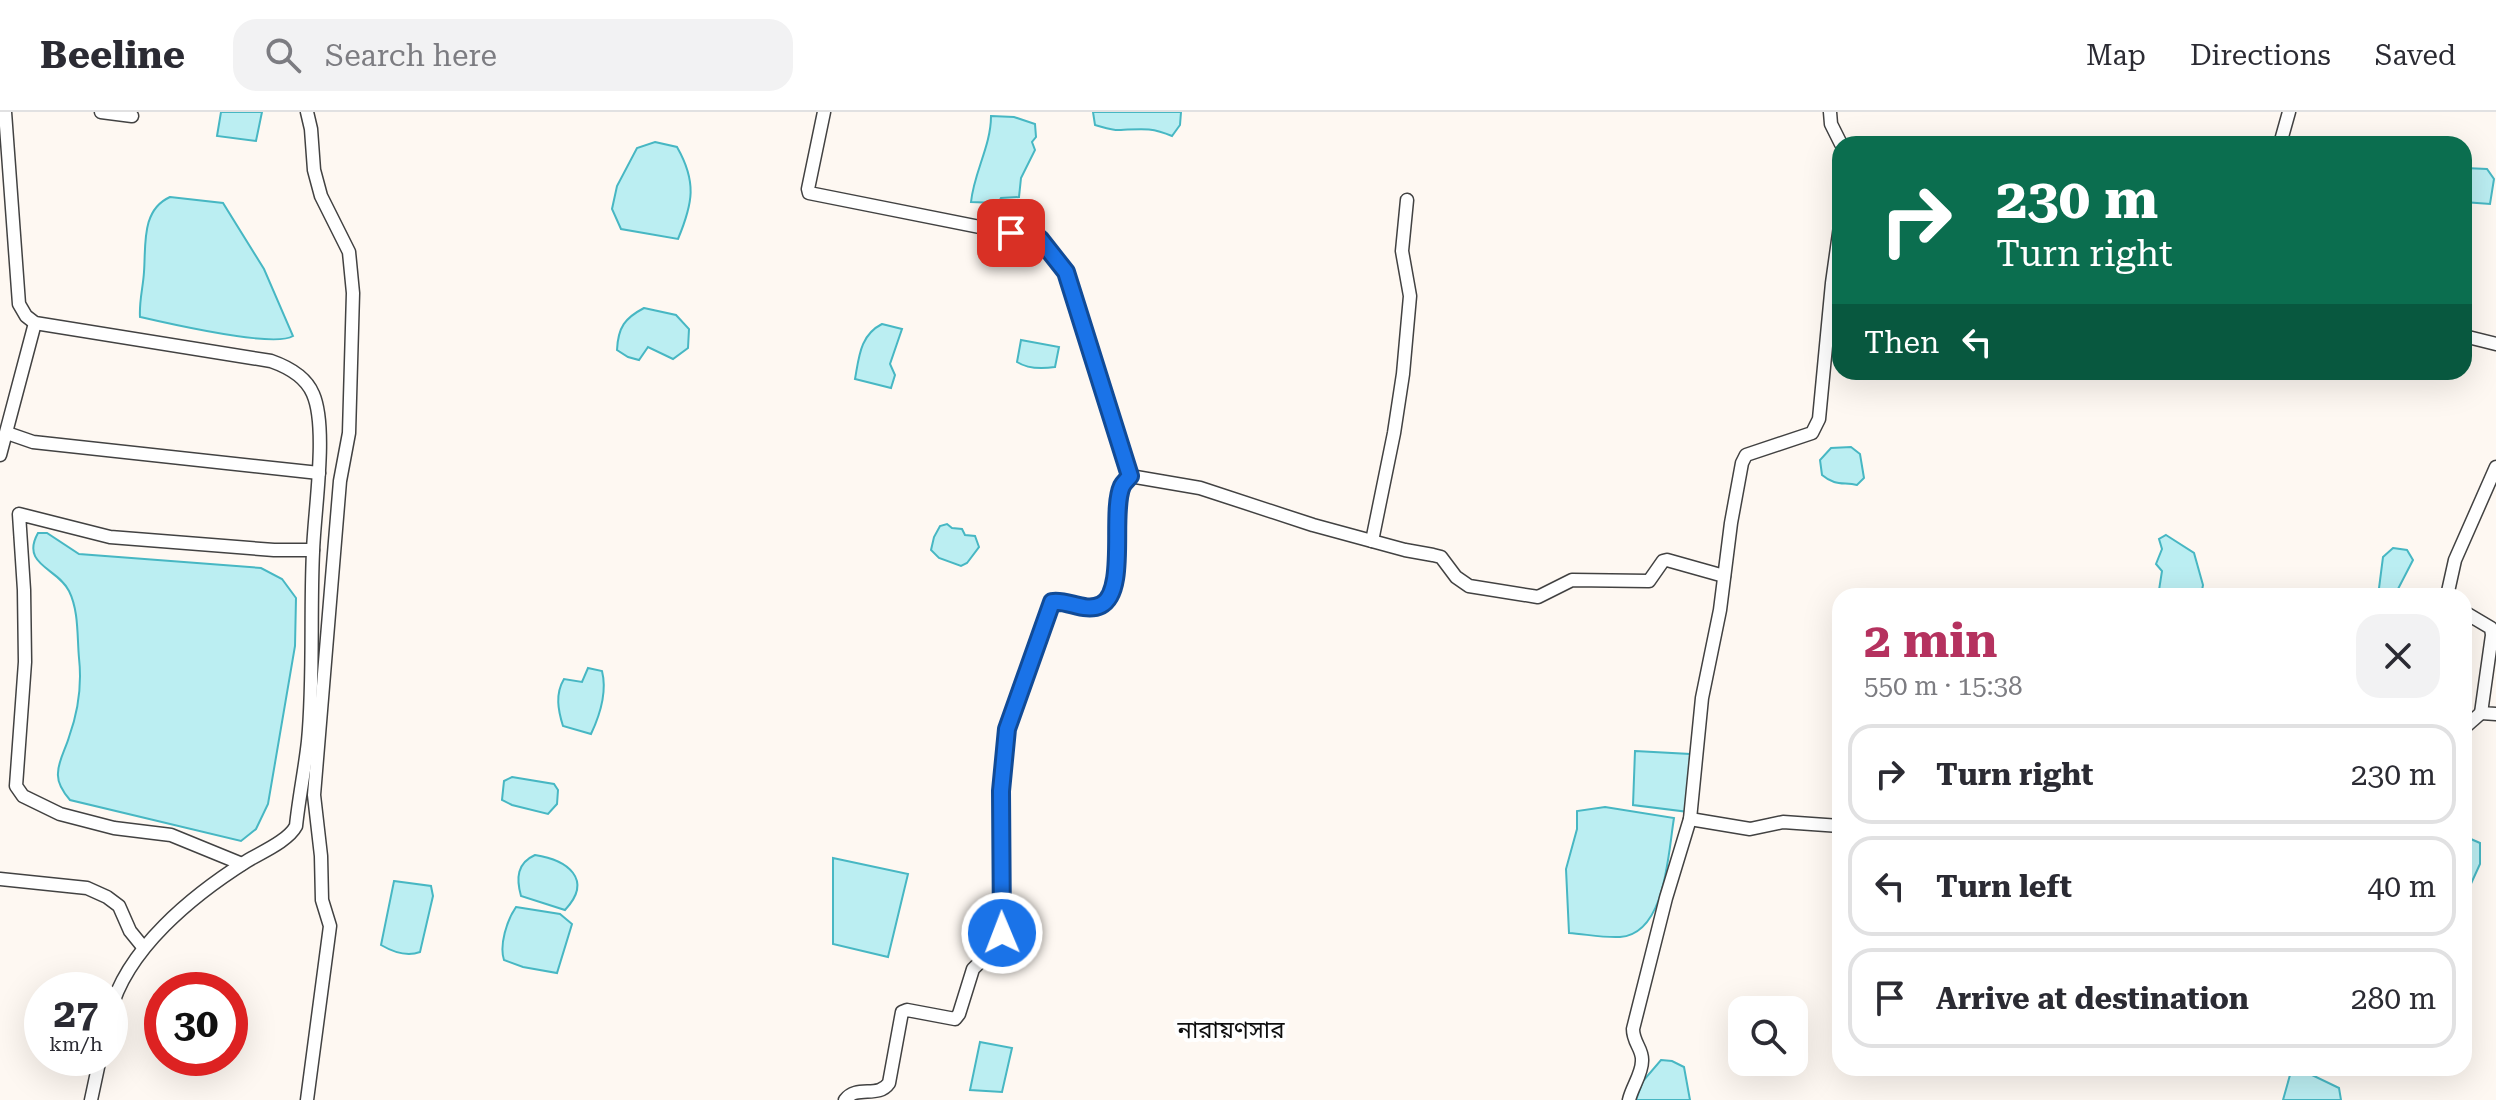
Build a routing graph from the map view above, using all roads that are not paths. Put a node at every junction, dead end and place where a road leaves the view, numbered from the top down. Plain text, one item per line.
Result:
1 (5, 112) edge
2 (101, 112) edge
3 (307, 112) edge
4 (824, 112) edge
5 (1830, 112) edge
6 (2289, 112) edge
7 (132, 116) dead end
8 (1837, 136) edge
9 (2282, 136) edge
10 (1407, 200) dead end
11 (1832, 283) edge
12 (35, 323) junction
13 (2472, 338) edge
14 (2496, 344) edge
15 (7, 433) junction
16 (0, 455) edge
17 (2496, 467) edge
18 (319, 473) junction
19 (1130, 476) junction
20 (1372, 541) junction
21 (313, 550) junction
22 (1724, 576) junction
23 (2449, 588) edge
24 (2472, 616) edge
25 (2481, 713) junction
26 (2496, 714) edge
27 (2472, 721) edge
28 (1690, 819) junction
29 (1832, 825) edge
30 (242, 864) junction
31 (0, 879) edge
32 (143, 947) junction
33 (128, 972) edge
34 (96, 1076) edge
35 (91, 1100) edge
36 (307, 1100) edge
37 (845, 1100) edge
38 (1629, 1100) edge

1 - 12 street
2 - 7 street
3 - 36 street
4 - 19 street
5 - 8 street
6 - 9 street
10 - 20 street
11 - 22 street
12 - 15 street
12 - 18 street
13 - 14 street
15 - 16 street
15 - 18 street
17 - 23 street
18 - 21 street
19 - 20 street
19 - 37 street
20 - 22 street
21 - 30 street
21 - 30 street
22 - 28 street
24 - 25 street
25 - 26 street
25 - 27 street
28 - 29 street
28 - 38 street
30 - 32 street
31 - 32 street
32 - 33 street
34 - 35 street

